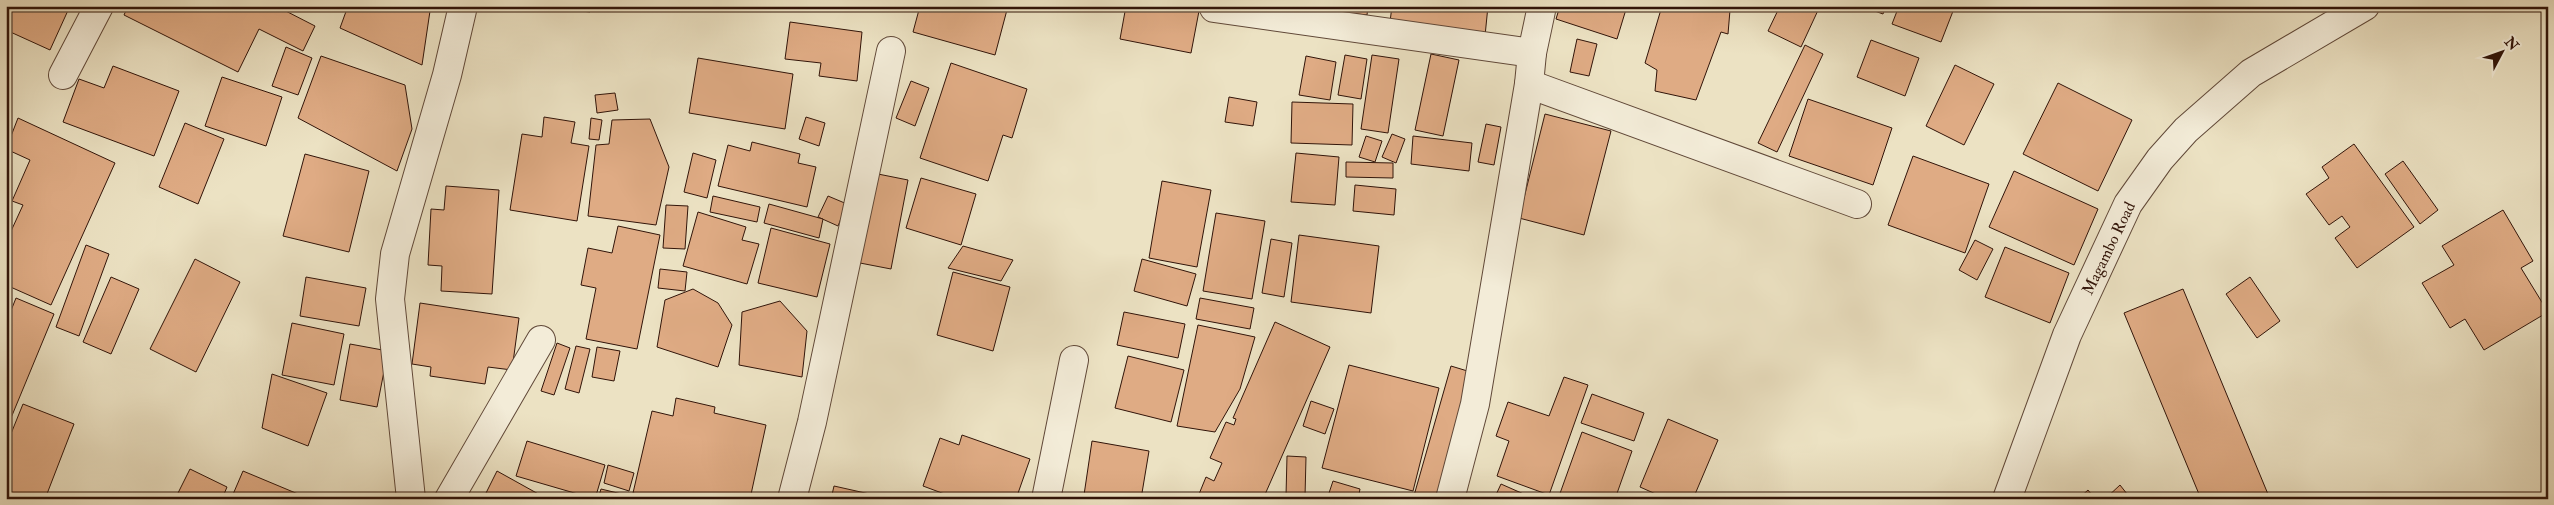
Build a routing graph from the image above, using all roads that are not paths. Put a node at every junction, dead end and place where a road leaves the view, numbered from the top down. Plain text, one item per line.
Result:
1 (99, 6) edge
2 (463, 6) edge
3 (1542, 6) edge
4 (2365, 6) edge
5 (1214, 8) dead end
6 (2327, 15) edge
7 (891, 51) dead end
8 (1532, 53) junction
9 (63, 75) dead end
10 (1529, 84) junction
11 (1857, 204) dead end
12 (541, 340) dead end
13 (1074, 360) dead end
14 (411, 499) edge
15 (449, 499) edge
16 (792, 499) edge
17 (1046, 499) edge
18 (1450, 499) edge
19 (2007, 499) edge

1 - 9 street
2 - 14 street
3 - 8 street
4 - 6 street, Magambo Road
5 - 8 street
6 - 19 street, Magambo Road
7 - 16 street
8 - 10 street
10 - 11 street
10 - 18 street
12 - 15 street
13 - 17 street

